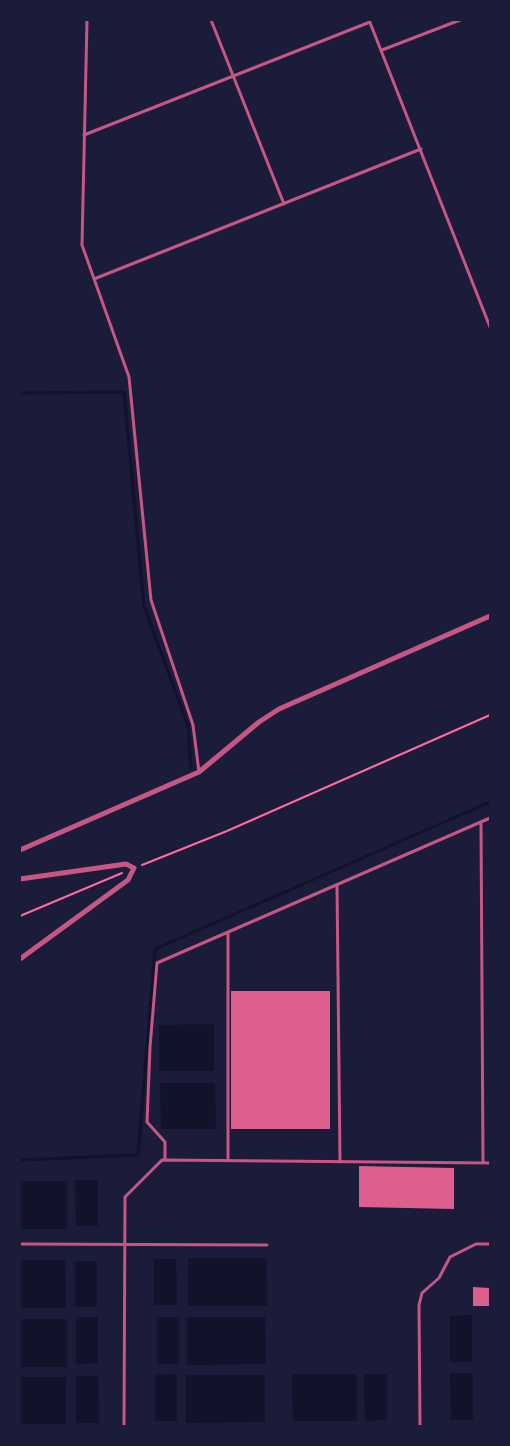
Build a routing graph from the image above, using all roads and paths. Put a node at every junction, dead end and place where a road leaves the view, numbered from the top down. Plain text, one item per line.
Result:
1 (87, 20) edge
2 (211, 20) edge
3 (460, 20) edge
4 (369, 21) edge
5 (382, 50) junction
6 (233, 76) junction
7 (84, 135) junction
8 (422, 149) junction
9 (284, 204) junction
10 (94, 279) junction
11 (490, 327) edge
12 (490, 616) edge
13 (490, 715) edge
14 (199, 772) junction
15 (490, 818) edge
16 (481, 822) junction
17 (20, 850) edge
18 (141, 865) dead end
19 (134, 868) junction
20 (20, 879) edge
21 (337, 885) junction
22 (20, 916) edge
23 (228, 932) junction
24 (20, 959) edge
25 (165, 1160) junction
26 (228, 1161) junction
27 (340, 1162) junction
28 (483, 1163) junction
29 (490, 1163) edge
30 (20, 1244) edge
31 (490, 1244) edge
32 (125, 1245) junction
33 (267, 1245) dead end
34 (124, 1426) edge
35 (420, 1426) edge

1 - 7 lane
2 - 6 lane
3 - 5 lane
4 - 5 lane
4 - 6 lane
5 - 8 lane
6 - 7 lane
6 - 9 lane
7 - 10 lane
8 - 9 lane
8 - 11 lane
9 - 10 lane
10 - 14 lane
12 - 14 street
13 - 18 path
14 - 17 street
15 - 16 lane
16 - 21 lane
16 - 28 lane
19 - 20 street
19 - 22 path
19 - 24 street
21 - 23 lane
21 - 27 lane
23 - 25 lane
23 - 26 lane
25 - 26 lane
25 - 32 lane
26 - 27 lane
27 - 28 lane
28 - 29 lane
30 - 32 lane
31 - 35 lane
32 - 33 lane
32 - 34 lane

